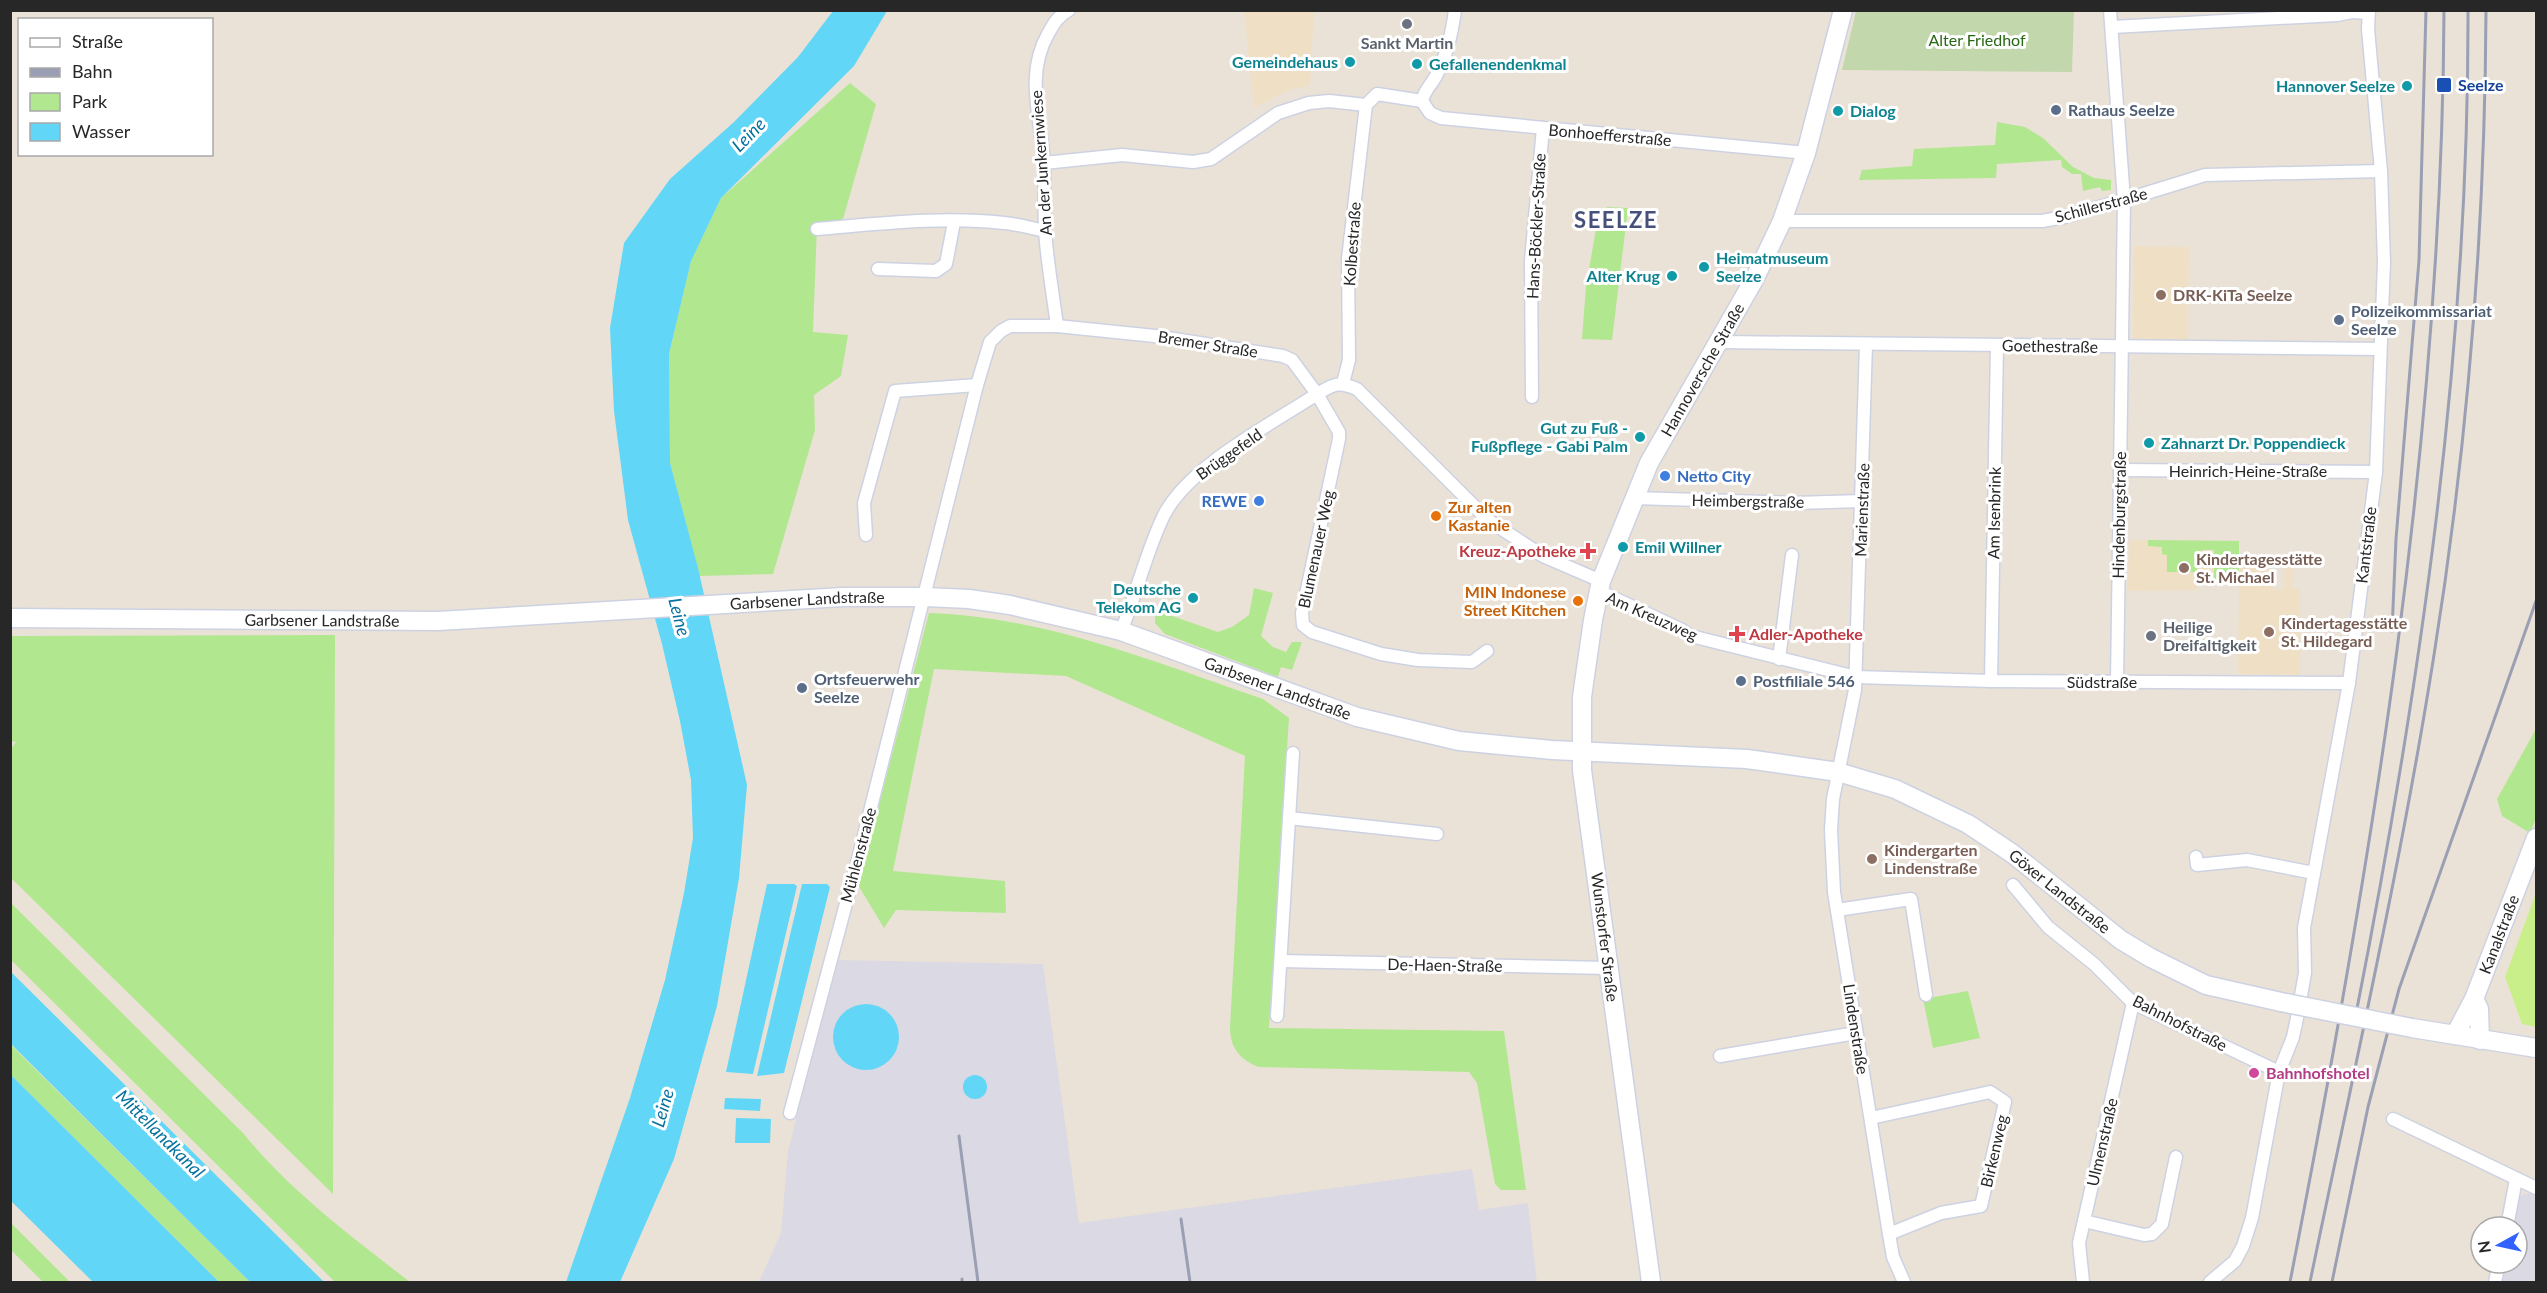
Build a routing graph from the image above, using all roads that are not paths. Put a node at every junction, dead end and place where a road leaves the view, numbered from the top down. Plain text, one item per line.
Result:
1 (1069, 10) edge
2 (1455, 10) edge
3 (1843, 10) edge
4 (2110, 10) edge
5 (2369, 12) edge
6 (2112, 27) junction
7 (1422, 101) junction
8 (1366, 105) junction
9 (1543, 128) junction
10 (1806, 153) junction
11 (1044, 163) junction
12 (2381, 171) junction
13 (2124, 200) junction
14 (1782, 221) junction
15 (954, 222) junction
16 (817, 229) dead end
17 (1045, 231) junction
18 (878, 269) dead end
19 (1057, 326) junction
20 (1719, 342) junction
21 (1866, 344) junction
22 (1997, 345) junction
23 (2122, 348) junction
24 (2380, 349) junction
25 (1343, 383) junction
26 (977, 385) junction
27 (1317, 394) junction
28 (1532, 396) dead end
29 (2120, 470) junction
30 (2376, 472) junction
31 (1634, 498) junction
32 (1862, 501) junction
33 (866, 535) dead end
34 (1792, 555) dead end
35 (1600, 586) junction
36 (926, 597) junction
37 (10, 618) edge
38 (1121, 631) junction
39 (1487, 651) dead end
40 (1779, 659) junction
41 (1856, 676) junction
42 (1991, 681) junction
43 (2117, 682) junction
44 (2349, 683) junction
45 (1581, 751) junction
46 (1293, 753) dead end
47 (1838, 772) junction
48 (1289, 818) junction
49 (1437, 834) dead end
50 (2536, 838) edge
51 (2196, 857) dead end
52 (2314, 873) junction
53 (2013, 885) dead end
54 (1837, 910) junction
55 (1281, 961) junction
56 (1609, 968) junction
57 (1926, 995) dead end
58 (2474, 999) junction
59 (2133, 1003) junction
60 (1277, 1017) dead end
61 (1856, 1033) junction
62 (2455, 1035) junction
63 (2480, 1040) junction
64 (2536, 1048) edge
65 (1720, 1056) dead end
66 (2279, 1072) junction
67 (790, 1113) dead end
68 (1871, 1118) junction
69 (2392, 1119) dead end
70 (2176, 1157) dead end
71 (2517, 1179) junction
72 (2536, 1188) edge
73 (2510, 1215) edge
74 (2084, 1221) junction
75 (1889, 1234) junction
76 (1651, 1282) edge
77 (1904, 1282) edge
78 (2083, 1282) edge
79 (2210, 1282) edge

1 - 11 street, An der Junkernwiese
2 - 7 street
3 - 10 main road, Hannoversche Straße
4 - 6 street, Hindenburgstraße
5 - 6 street
5 - 12 street, Kantstraße
6 - 13 street, Hindenburgstraße
7 - 8 street
7 - 9 street, Bonhoefferstraße
8 - 11 street
8 - 25 street, Kolbestraße
9 - 10 street, Bonhoefferstraße
9 - 28 street, Hans-Böckler-Straße
10 - 14 main road, Hannoversche Straße
11 - 17 street, An der Junkernwiese
12 - 13 street, Schillerstraße
12 - 24 street, Kantstraße
13 - 14 street, Schillerstraße
13 - 23 street, Hindenburgstraße
14 - 20 main road, Hannoversche Straße
15 - 16 street
15 - 17 street
15 - 18 street
17 - 19 street, An der Junkernwiese
19 - 26 street, Bremer Straße
19 - 27 street, Bremer Straße
20 - 21 street, Goethestraße
20 - 31 main road, Hannoversche Straße
21 - 22 street, Goethestraße
21 - 32 street, Marienstraße
22 - 23 street, Goethestraße
22 - 42 street, Am Isenbrink
23 - 24 street, Goethestraße
23 - 29 street, Hindenburgstraße
24 - 30 street, Kantstraße
25 - 27 street
25 - 35 street
26 - 33 street
26 - 36 street, Bremer Straße
27 - 38 street, Brüggefeld
27 - 39 street, Blumenauer Weg
29 - 30 street, Heinrich-Heine-Straße
29 - 43 street, Hindenburgstraße
30 - 44 street, Kantstraße
31 - 32 street, Heimbergstraße
31 - 35 main road, Hannoversche Straße
32 - 41 street, Marienstraße
34 - 40 street
35 - 40 street, Am Kreuzweg
35 - 45 main road, Wunstorfer Straße
36 - 37 main road, Garbsener Landstraße
36 - 38 main road, Garbsener Landstraße
36 - 67 street, Mühlenstraße
38 - 45 main road, Garbsener Landstraße
40 - 41 street, Am Kreuzweg
41 - 42 street, Südstraße
41 - 47 street
42 - 43 street, Südstraße
43 - 44 street, Südstraße
44 - 52 street, Kantstraße
45 - 47 main road, Göxer Landstraße
45 - 56 main road, Wunstorfer Straße
46 - 48 street
47 - 54 street, Lindenstraße
47 - 62 main road, Göxer Landstraße, bridge
48 - 49 street
48 - 55 street
50 - 58 main road, Kanalstraße
51 - 52 street
52 - 66 street, Kantstraße
53 - 59 street, Bahnhofstraße
54 - 57 street
54 - 61 street, Lindenstraße
55 - 56 street, De-Haen-Straße
55 - 60 street
56 - 76 main road, Wunstorfer Straße
58 - 62 main road, Kanalstraße
58 - 63 main road
59 - 66 street, Bahnhofstraße
59 - 74 street, Ulmenstraße
61 - 65 street
61 - 68 street, Lindenstraße
62 - 63 main road, Göxer Landstraße
63 - 64 main road, Göxer Landstraße
66 - 79 street, Kantstraße
68 - 75 street, Lindenstraße
68 - 75 street, Birkenweg
69 - 71 street
70 - 74 street
71 - 72 street
71 - 73 street
74 - 78 street, Ulmenstraße
75 - 77 street, Lindenstraße

